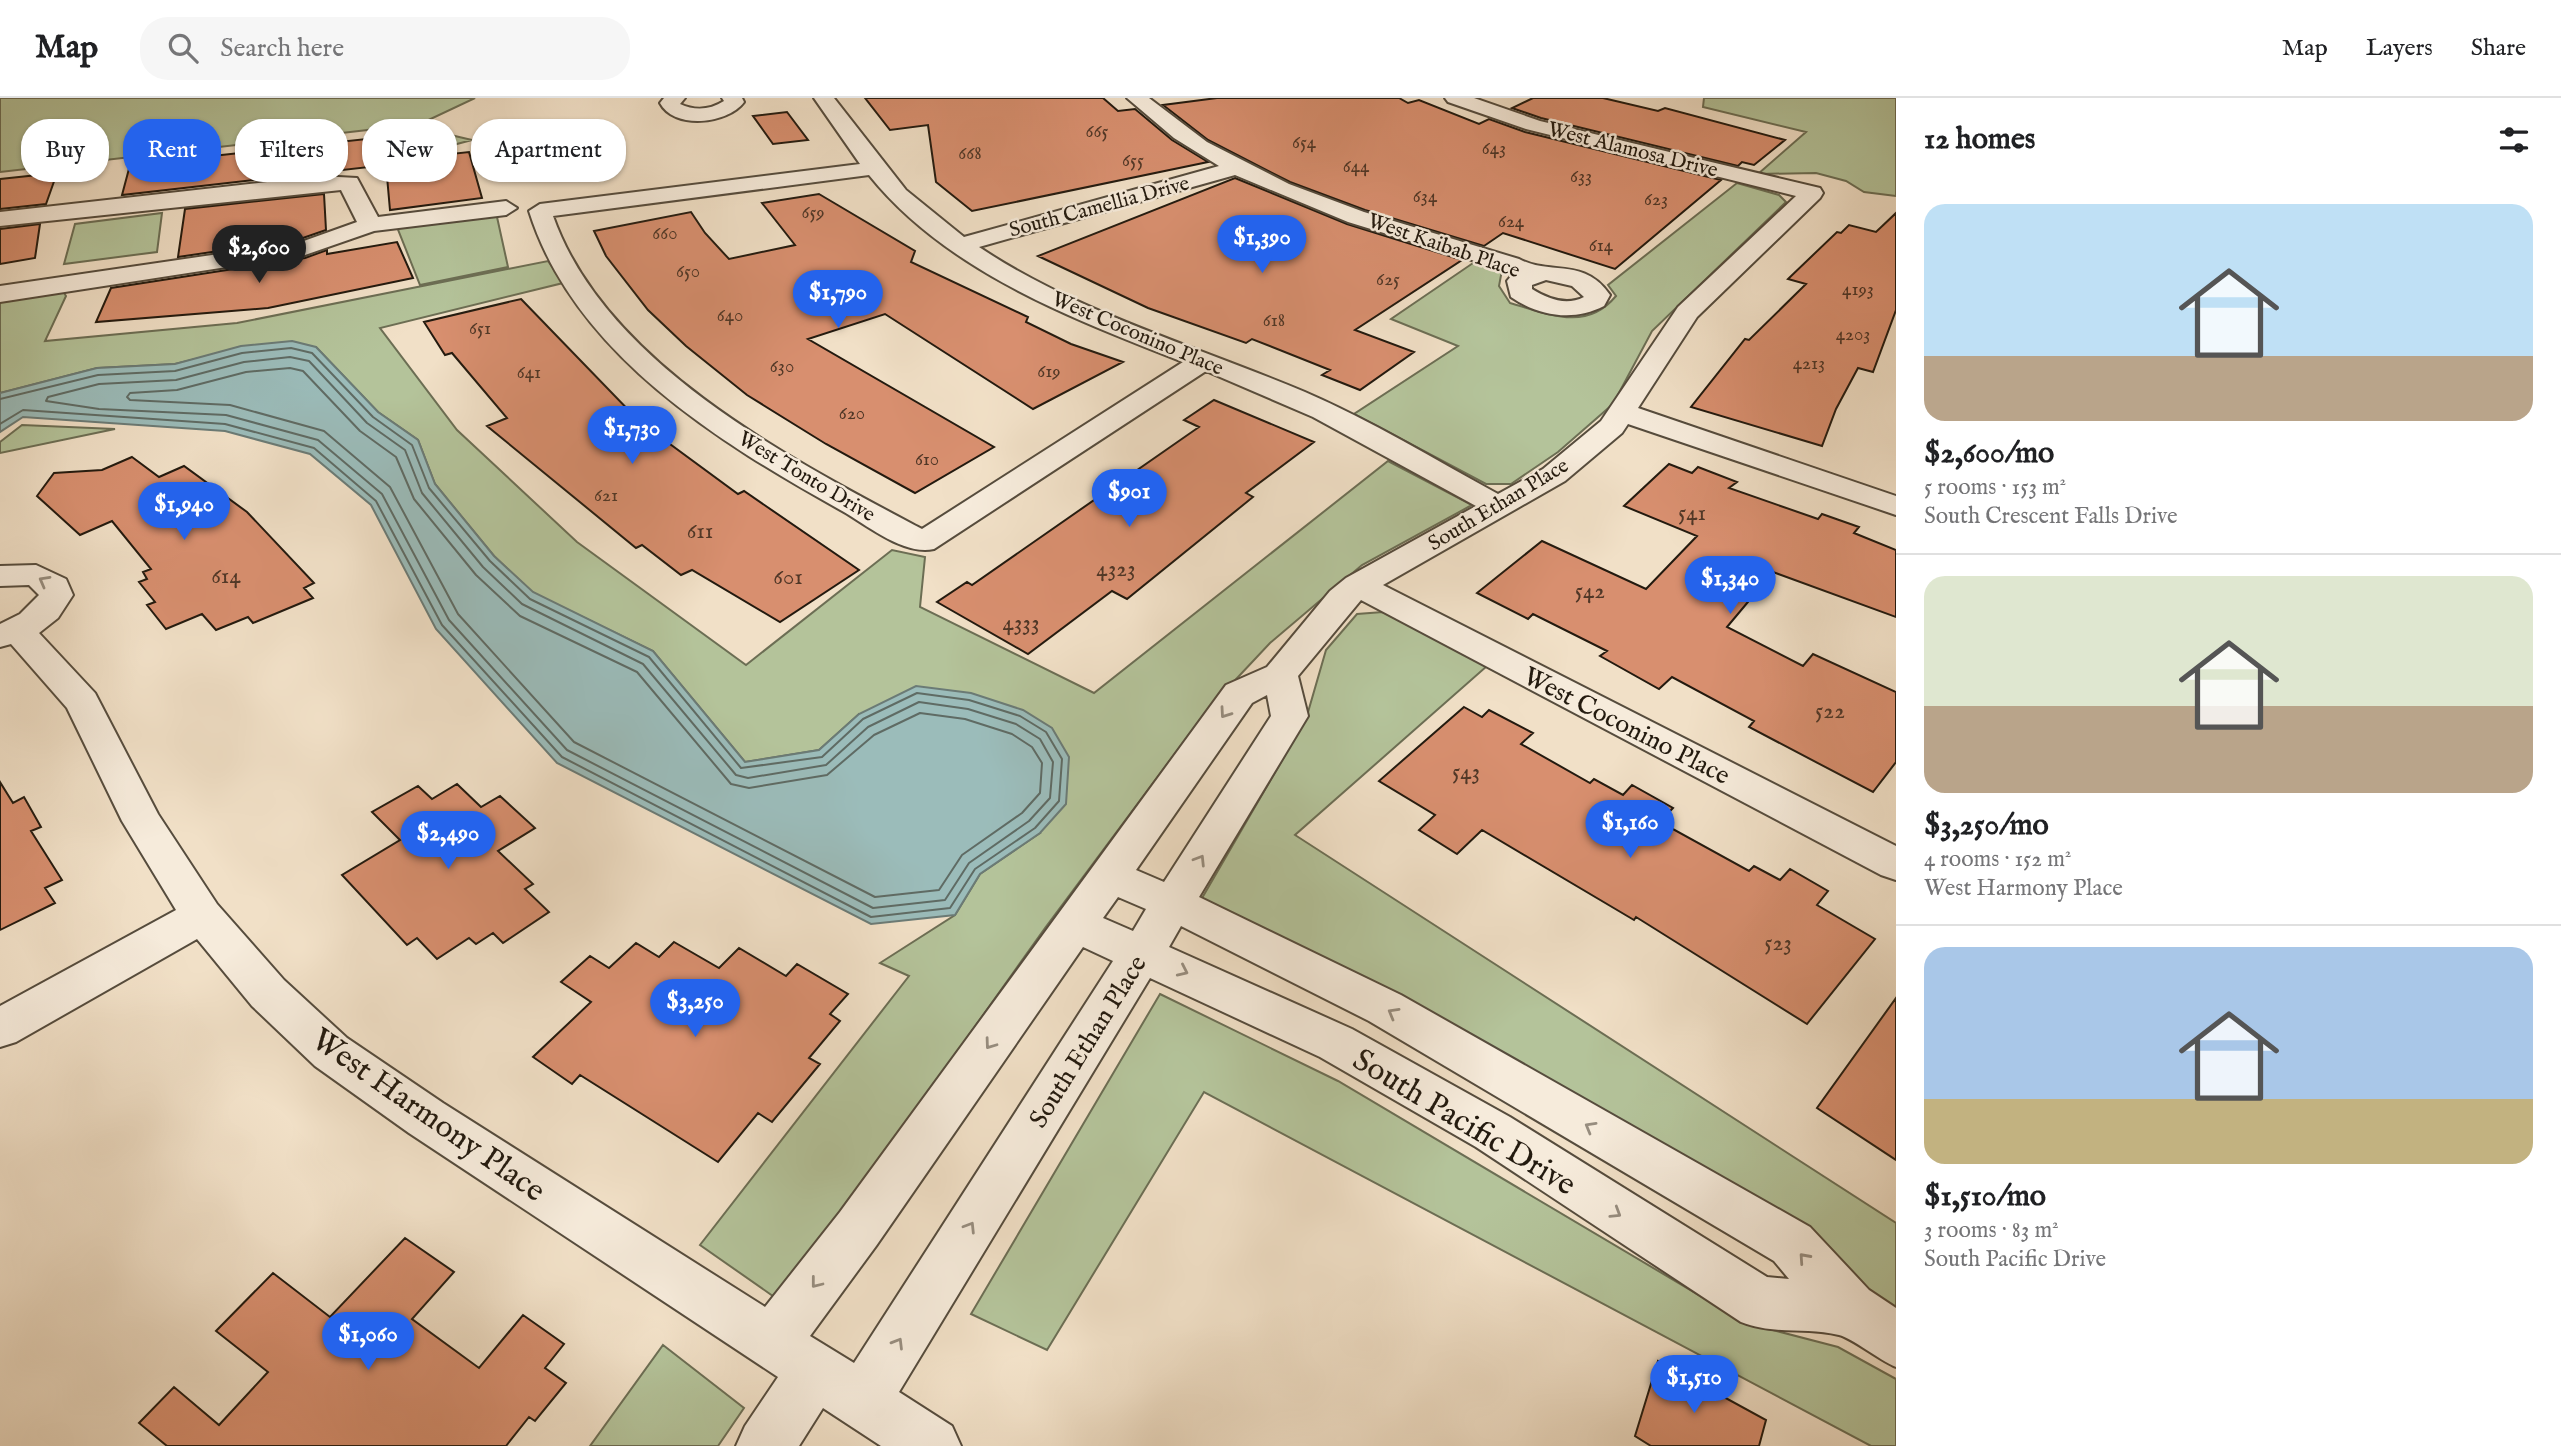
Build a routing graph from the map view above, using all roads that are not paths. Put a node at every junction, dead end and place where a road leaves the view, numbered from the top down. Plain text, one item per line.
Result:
1 (675, 98) edge
2 (734, 98) edge
3 (824, 98) edge
4 (1137, 98) edge
5 (1455, 98) edge
6 (876, 168) junction
7 (1237, 168) junction
8 (1812, 193) joint
9 (506, 208) dead end
10 (0, 219) edge
11 (370, 225) junction
12 (960, 244) junction
13 (1530, 275) dead end
14 (0, 294) edge
15 (1204, 361) junction
16 (1621, 412) junction
17 (1499, 506) junction
18 (1896, 506) edge
19 (0, 576) edge
20 (1359, 585) junction
21 (8, 633) edge
22 (1280, 675) junction
23 (1896, 864) edge
24 (1110, 876) junction
25 (1173, 903) junction
26 (202, 916) junction
27 (1075, 924) junction
28 (1142, 953) junction
29 (0, 1028) edge
30 (1850, 1309) junction
31 (1896, 1340) edge
32 (793, 1357) junction
33 (862, 1401) junction
34 (765, 1446) edge
35 (932, 1446) edge

1 - 2 street
3 - 6 street, West Coconino Place
4 - 7 street, West Kaibab Place
5 - 8 street, West Alamosa Drive
6 - 12 street, West Coconino Place
6 - 15 street, West Tonto Drive
7 - 12 street, South Camellia Drive
7 - 13 street, West Kaibab Place
8 - 16 street, South Ethan Place
9 - 11 street
10 - 11 street
11 - 14 street
12 - 15 street, West Coconino Place
15 - 17 street, West Coconino Place
16 - 17 street, South Ethan Place
16 - 18 street
17 - 20 street, South Ethan Place
21 -> 19 street, West Harmony Place
20 - 22 street, South Ethan Place
20 - 23 street, West Coconino Place
21 - 26 street, West Harmony Place
22 -> 24 street, South Ethan Place
25 -> 22 street, South Ethan Place
24 - 25 street, South Pacific Drive
24 - 27 street, South Ethan Place
25 - 28 street, South Ethan Place
30 -> 25 street, South Pacific Drive
26 - 29 street
26 - 32 street, West Harmony Place
27 - 28 street, South Pacific Drive
27 -> 32 street, South Ethan Place
28 -> 30 street, South Pacific Drive
33 -> 28 street, South Ethan Place
30 - 31 street, South Pacific Drive
32 - 33 street, West Harmony Place
32 - 34 street, South Ethan Place
33 - 35 street, West Harmony Place

